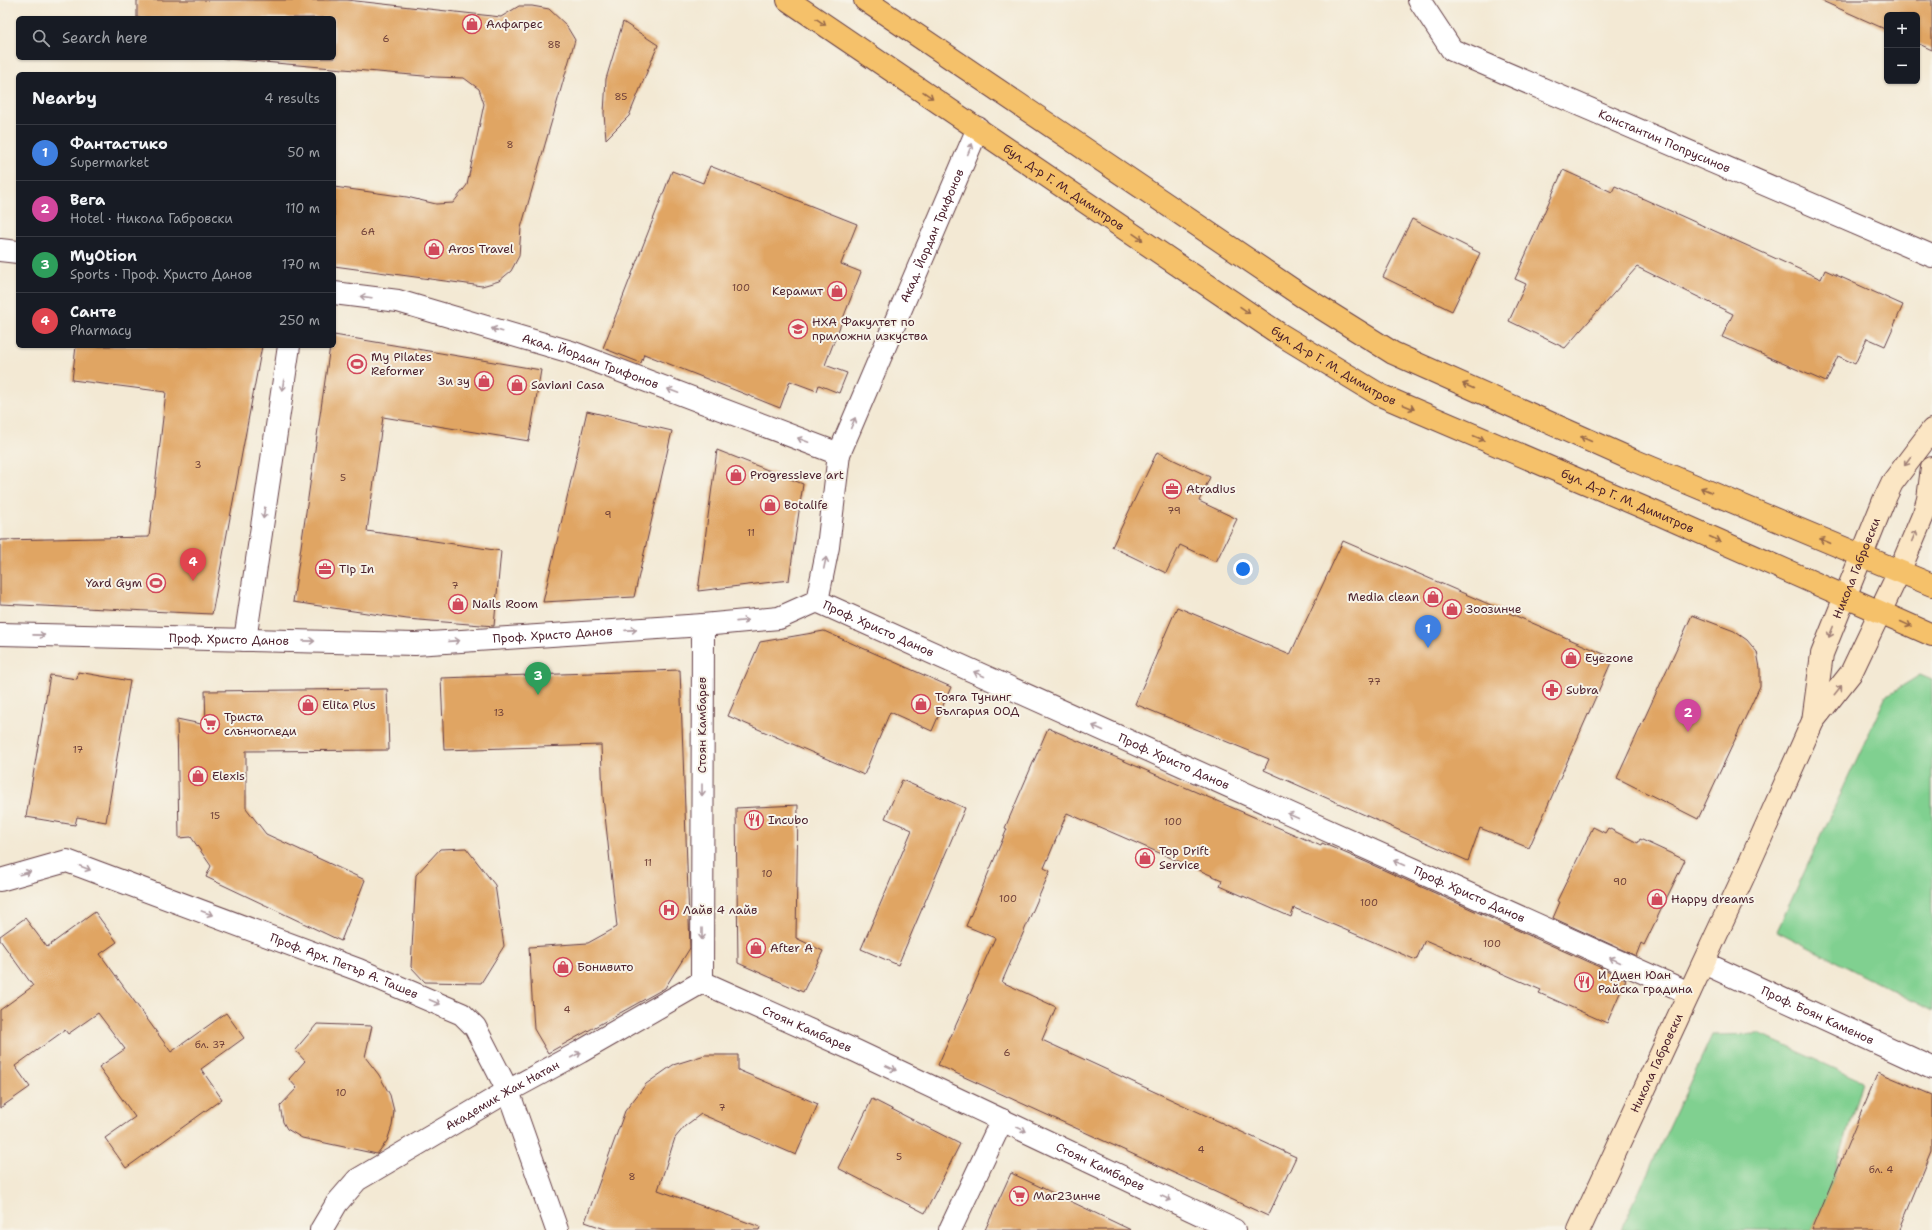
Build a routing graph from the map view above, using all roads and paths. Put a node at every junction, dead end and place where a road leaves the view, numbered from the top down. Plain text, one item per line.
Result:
1 (788, 0) edge
2 (865, 0) edge
3 (1419, 0) edge
4 (978, 128) junction
5 (0, 250) edge
6 (16, 252) edge
7 (1932, 256) edge
8 (336, 293) edge
9 (289, 348) edge
10 (1932, 430) edge
11 (839, 454) junction
12 (1932, 468) edge
13 (1861, 556) junction
14 (1899, 572) junction
15 (1932, 585) edge
16 (1845, 596) junction
17 (817, 601) junction
18 (1881, 612) junction
19 (703, 625) junction
20 (0, 634) edge
21 (1932, 635) edge
22 (245, 640) junction
23 (1813, 721) junction
24 (0, 880) edge
25 (1704, 963) junction
26 (702, 982) junction
27 (1689, 993) junction
28 (1932, 1068) edge
29 (508, 1090) junction
30 (1002, 1120) junction
31 (321, 1230) edge
32 (557, 1230) edge
33 (950, 1230) edge
34 (1234, 1230) edge
35 (1579, 1230) edge

1 -> 4 main road, бул. Д-р Г. М. Димитров
13 -> 2 main road
3 - 7 street, Константин Попрусинов
11 -> 4 street, Акад. Йордан Трифонов
4 -> 16 main road, бул. Д-р Г. М. Димитров
5 - 6 street
11 -> 8 street, Акад. Йордан Трифонов
9 -> 22 street
10 -> 13 street, Никола Габровски
17 -> 11 street, Акад. Йордан Трифонов
14 -> 12 street, Никола Габровски
13 - 14 main road
13 - 16 street, Никола Габровски
14 - 15 main road
14 - 18 street, Никола Габровски
16 - 18 main road, бул. Д-р Г. М. Димитров
16 -> 23 street, Никола Габровски
19 -> 17 street, Проф. Христо Данов
27 -> 17 street, Проф. Христо Данов
18 -> 21 main road, бул. Д-р Г. М. Димитров
23 -> 18 street, Никола Габровски
22 -> 19 street, Проф. Христо Данов
19 -> 26 street, Стоян Камбарев
20 -> 22 street, Проф. Христо Данов
23 - 25 street, Никола Габровски
24 -> 29 street, Проф. Арх. Петър А. Ташев
25 - 27 street, Никола Габровски
25 - 28 street, Проф. Боян Каменов
29 -> 26 street, Академик Жак Натан
26 -> 30 street, Стоян Камбарев
27 - 35 street, Никола Габровски
29 - 31 street, Академик Жак Натан
29 - 32 street, Проф. Арх. Петър А. Ташев
30 - 33 street
30 -> 34 street, Стоян Камбарев

